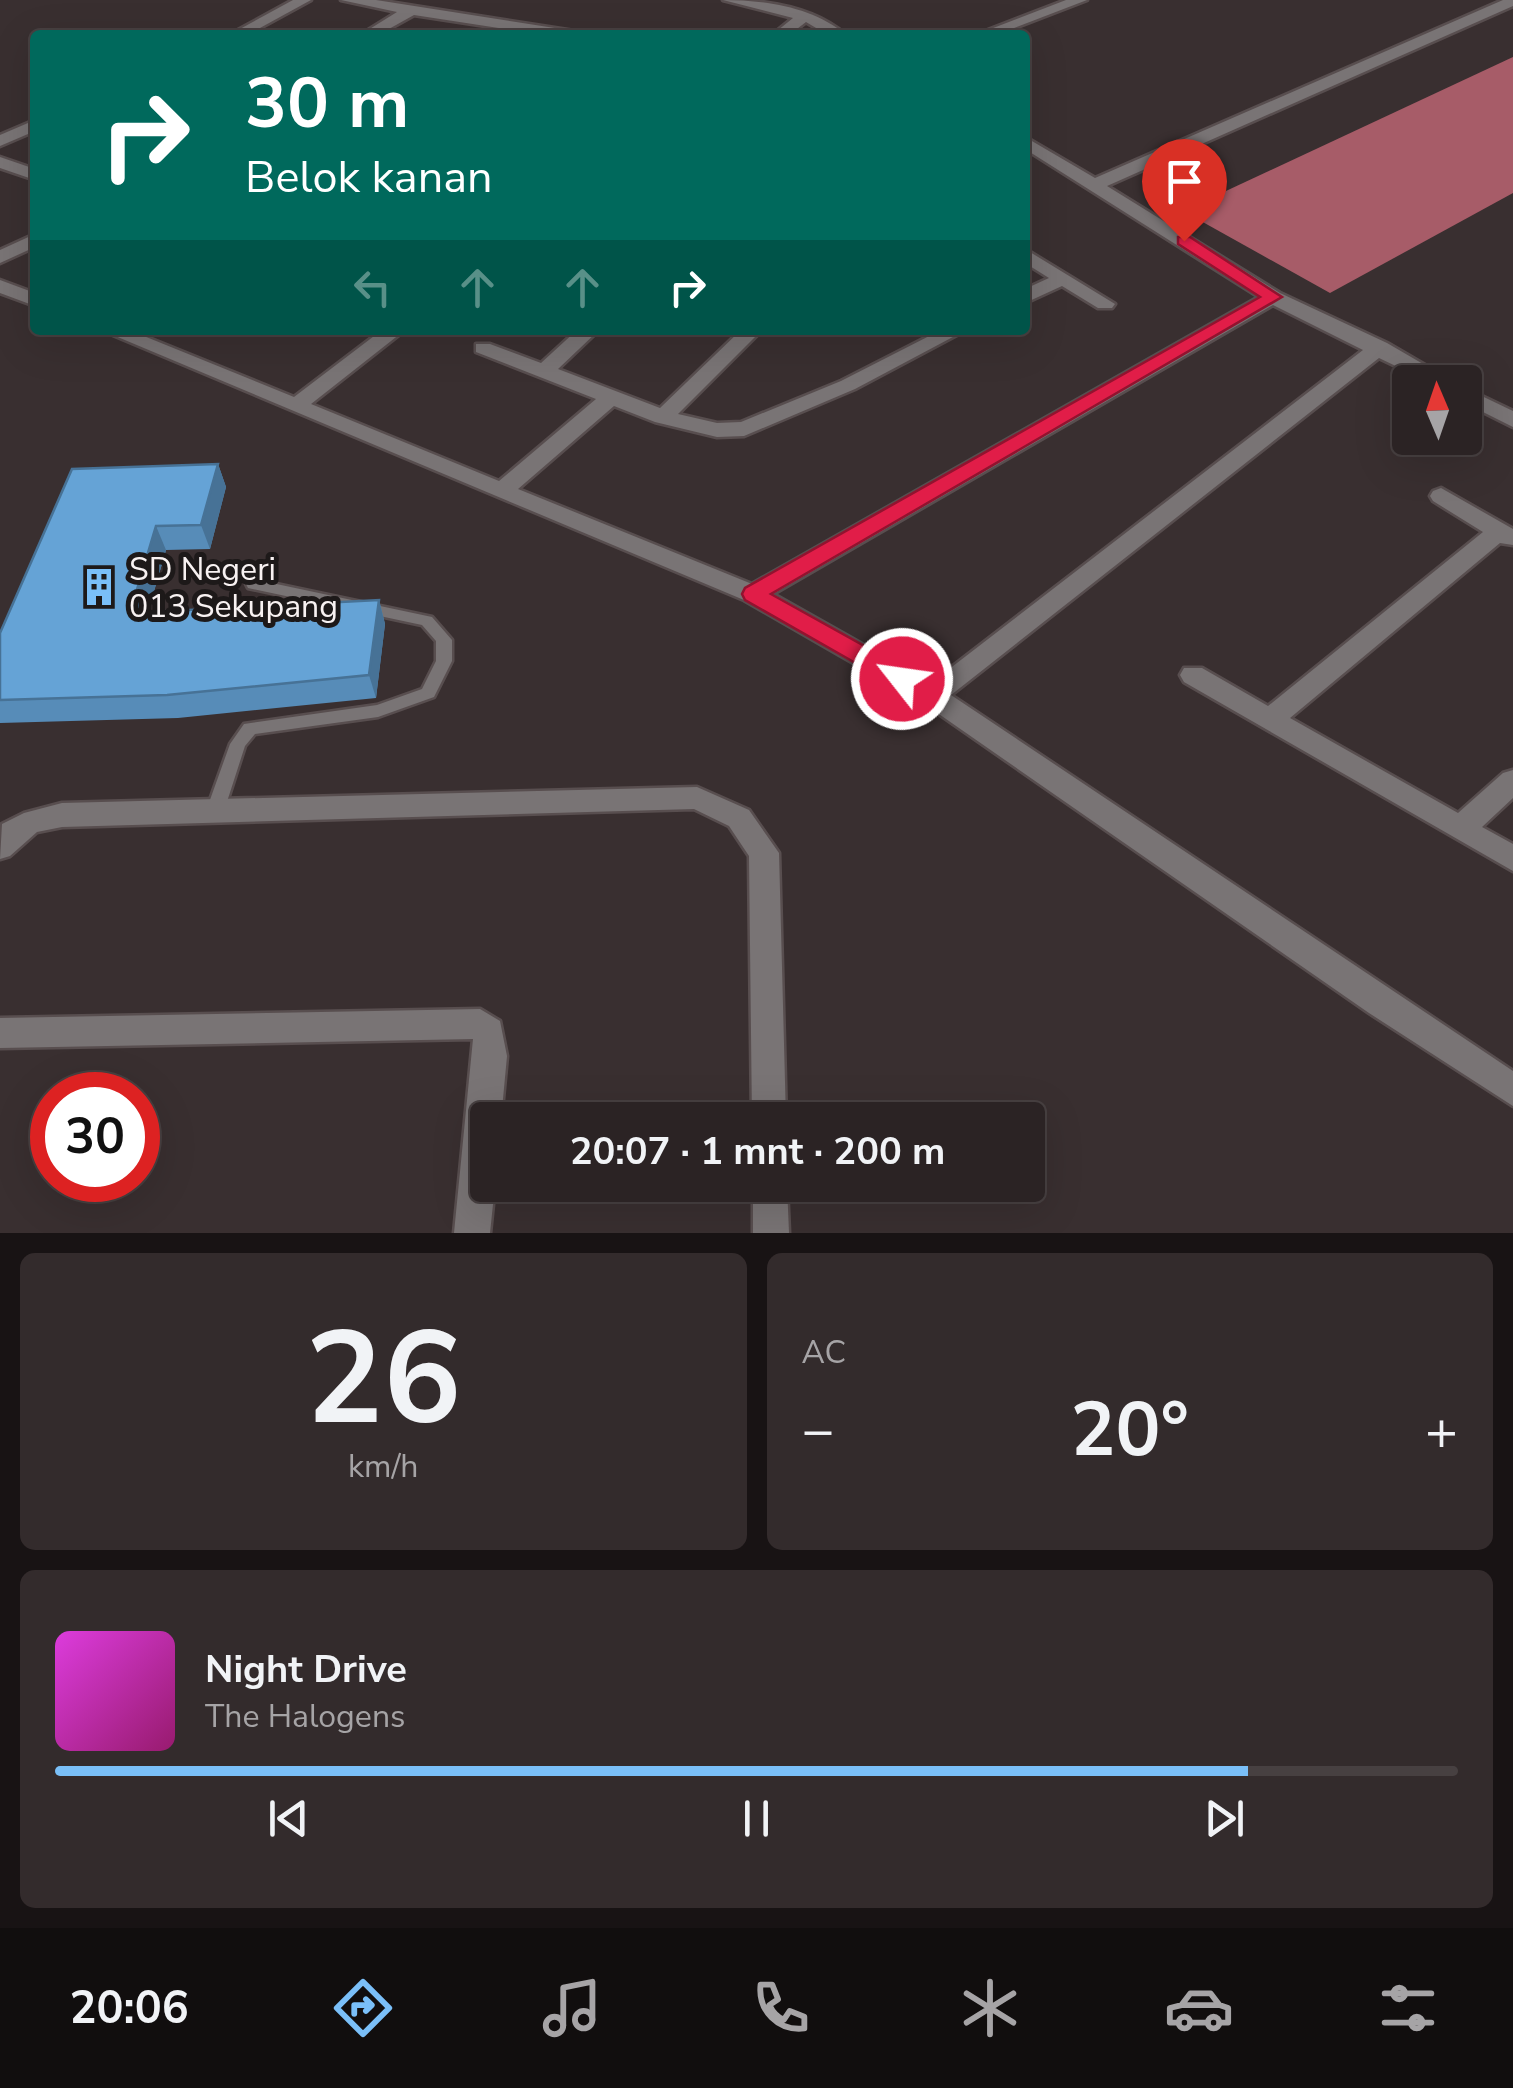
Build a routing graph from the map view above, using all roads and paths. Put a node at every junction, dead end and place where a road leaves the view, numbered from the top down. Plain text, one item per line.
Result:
1 (304, 0) edge
2 (348, 0) edge
3 (730, 0) edge
4 (1080, 0) edge
5 (1513, 1) edge
6 (411, 10) junction
7 (805, 16) junction
8 (253, 27) junction
9 (247, 30) edge
10 (266, 30) edge
11 (376, 30) edge
12 (541, 30) edge
13 (786, 30) edge
14 (830, 30) edge
15 (996, 30) edge
16 (30, 127) edge
17 (0, 141) edge
18 (1030, 145) edge
19 (0, 162) edge
20 (30, 173) edge
21 (1095, 184) junction
22 (30, 242) edge
23 (0, 257) edge
24 (1030, 258) edge
25 (1063, 278) junction
26 (0, 286) edge
27 (1030, 294) edge
28 (1273, 297) junction
29 (30, 298) edge
30 (1105, 304) dead end
31 (123, 335) edge
32 (388, 335) edge
33 (584, 335) edge
34 (747, 335) edge
35 (931, 337) edge
36 (483, 348) dead end
37 (1380, 348) junction
38 (1412, 365) edge
39 (543, 372) junction
40 (609, 399) junction
41 (1482, 403) edge
42 (296, 406) junction
43 (663, 416) junction
44 (1513, 420) edge
45 (502, 490) junction
46 (1441, 496) dead end
47 (1506, 536) edge
48 (253, 584) dead end
49 (753, 594) junction
50 (1192, 674) dead end
51 (932, 696) junction
52 (1270, 719) junction
53 (1513, 781) edge
54 (215, 811) junction
55 (1460, 828) junction
56 (0, 847) edge
57 (1513, 859) edge
58 (0, 1033) edge
59 (1513, 1090) edge
60 (769, 1102) edge
61 (770, 1202) edge
62 (472, 1233) edge
63 (771, 1233) edge

1 - 8 street
2 - 6 street
3 - 7 street
4 - 15 street
5 - 21 street
6 - 11 street
6 - 12 street
7 - 13 street
7 - 14 street
8 - 9 street
8 - 10 street
16 - 17 street
18 - 21 street
19 - 20 street
21 - 28 street
22 - 23 street
24 - 25 street
25 - 27 street
25 - 30 street
26 - 29 street
28 - 37 street
28 - 49 street
31 - 42 street
32 - 42 street
33 - 39 street
34 - 43 street
35 - 43 street
36 - 39 street
37 - 38 street
37 - 51 street
39 - 40 street
40 - 43 street
40 - 45 street
41 - 44 street
42 - 45 street
45 - 49 street
46 - 47 street
47 - 52 street
48 - 54 lane
49 - 51 street
50 - 52 street
51 - 59 street
52 - 55 street
53 - 55 street
54 - 56 street
54 - 60 street
55 - 57 street
58 - 62 street
61 - 63 street

